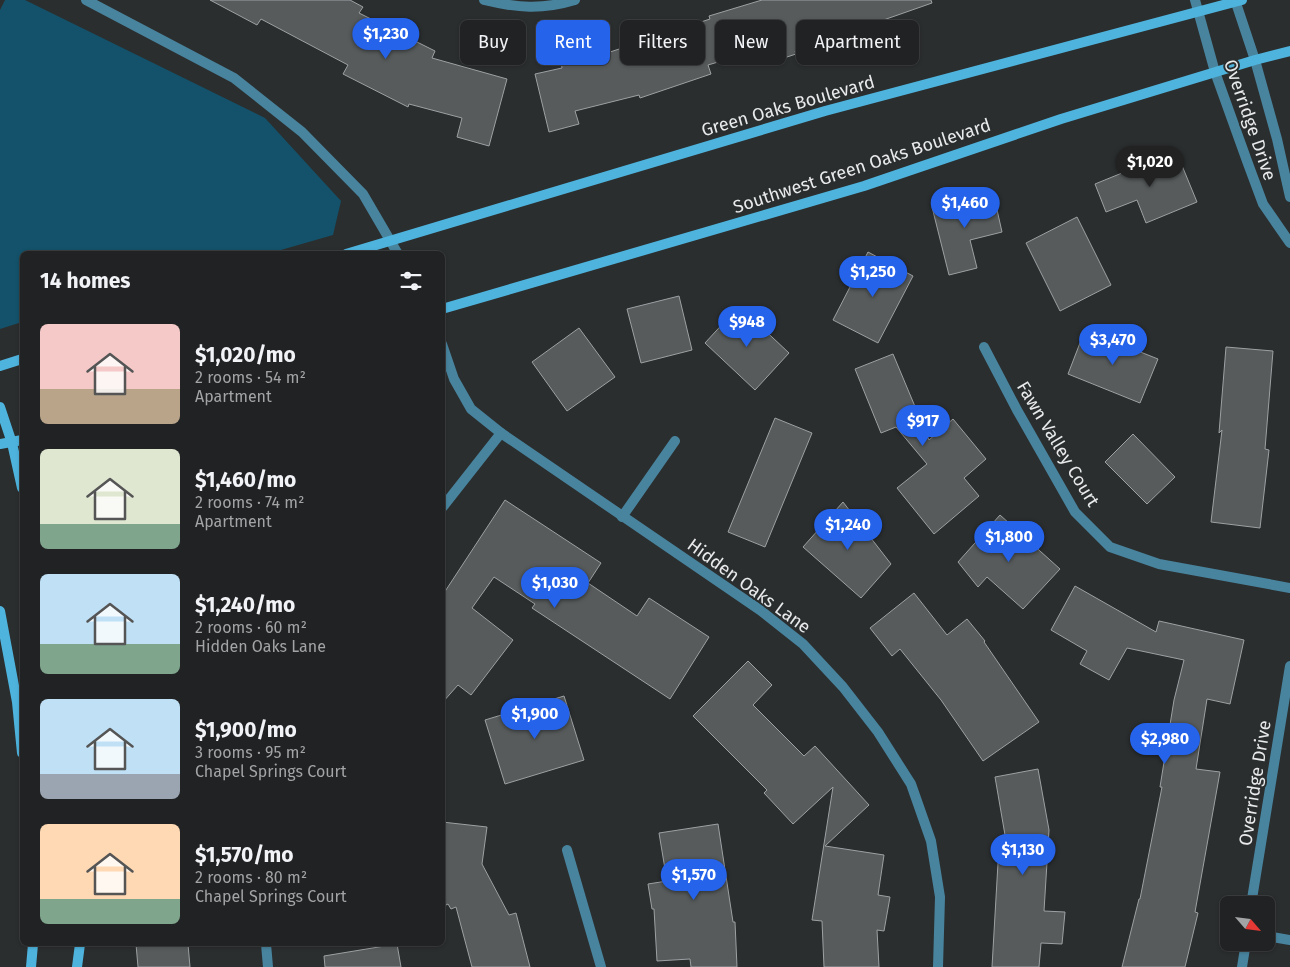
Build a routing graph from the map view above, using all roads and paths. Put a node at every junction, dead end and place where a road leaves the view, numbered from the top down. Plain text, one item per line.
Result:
1 (86, 0) edge
2 (484, 0) edge
3 (575, 0) edge
4 (1195, 0) edge
5 (1237, 1) edge
6 (1199, 12) junction
7 (1290, 51) edge
8 (1255, 60) junction
9 (1215, 72) junction
10 (1290, 197) edge
11 (390, 240) junction
12 (1290, 243) edge
13 (355, 251) edge
14 (396, 251) edge
15 (445, 308) edge
16 (984, 347) dead end
17 (445, 353) edge
18 (20, 360) edge
19 (0, 366) edge
20 (0, 406) edge
21 (501, 433) junction
22 (20, 441) edge
23 (675, 441) dead end
24 (12, 443) junction
25 (0, 444) edge
26 (20, 479) edge
27 (445, 504) edge
28 (622, 517) junction
29 (1290, 588) edge
30 (0, 611) edge
31 (1290, 666) edge
32 (20, 733) edge
33 (567, 850) dead end
34 (1253, 896) edge
35 (1275, 938) edge
36 (1290, 940) edge
37 (34, 946) edge
38 (80, 946) edge
39 (266, 946) edge
40 (1245, 951) edge
41 (31, 967) edge
42 (77, 967) edge
43 (268, 967) edge
44 (601, 967) edge
45 (938, 967) edge
46 (1242, 967) edge

1 - 11 street
2 - 3 street
4 - 6 street, Overridge Drive
5 - 6 main road, Green Oaks Boulevard
5 - 8 street, Overridge Drive
6 - 9 street, Overridge Drive
6 - 11 main road, Green Oaks Boulevard
7 - 8 main road, Southwest Green Oaks Boulevard
8 - 9 main road, Southwest Green Oaks Boulevard
8 - 10 street, Overridge Drive
9 - 12 street, Overridge Drive
9 - 15 main road, Southwest Green Oaks Boulevard
11 - 13 main road, Green Oaks Boulevard
11 - 14 street
16 - 29 street, Fawn Valley Court
17 - 21 street, Hidden Oaks Lane
18 - 19 main road
20 - 24 main road
21 - 27 street
21 - 28 street, Hidden Oaks Lane
22 - 24 main road
23 - 28 street
24 - 25 main road
24 - 26 main road
28 - 45 street, Hidden Oaks Lane
30 - 32 main road
31 - 34 street, Overridge Drive
33 - 44 street
35 - 36 street
37 - 41 main road
38 - 42 main road
39 - 43 street
40 - 46 street

